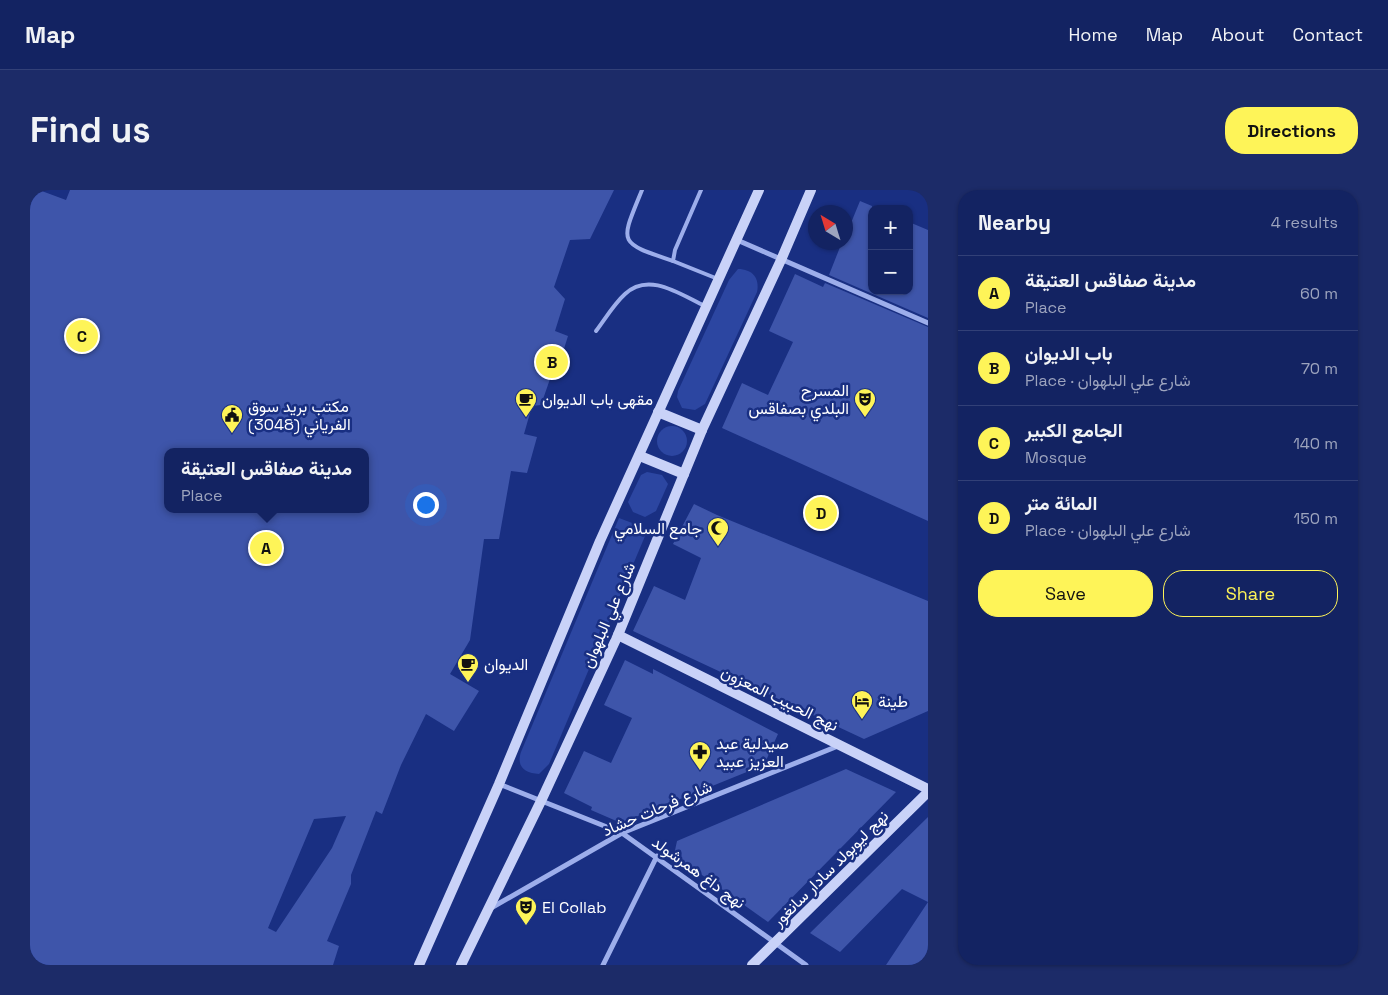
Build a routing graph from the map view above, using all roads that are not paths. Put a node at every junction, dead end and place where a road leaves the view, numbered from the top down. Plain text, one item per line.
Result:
1 (642, 190) edge
2 (701, 190) edge
3 (759, 190) edge
4 (811, 190) edge
5 (737, 240) junction
6 (781, 260) junction
7 (673, 262) junction
8 (718, 279) junction
9 (705, 306) junction
10 (928, 323) edge
11 (596, 331) dead end
12 (658, 412) junction
13 (702, 430) junction
14 (640, 456) junction
15 (684, 474) junction
16 (618, 635) junction
17 (840, 745) junction
18 (499, 784) junction
19 (928, 791) edge
20 (541, 801) junction
21 (622, 833) junction
22 (657, 856) junction
23 (490, 908) junction
24 (776, 943) junction
25 (419, 965) edge
26 (462, 965) edge
27 (603, 965) edge
28 (752, 965) edge
29 (806, 965) edge

1 - 7 lane
2 - 7 lane
3 - 5 main road
4 - 6 main road, شارع علي البلهوان
5 - 6 street
5 - 8 main road
6 - 10 street
6 - 13 main road, شارع علي البلهوان
7 - 8 lane
8 - 9 main road
9 - 11 lane
9 - 12 main road
12 - 13 main road
12 - 14 main road
13 - 15 main road, شارع علي البلهوان
14 - 15 main road
14 - 18 main road
15 - 16 main road, شارع علي البلهوان
16 - 17 main road, نهج الحبيب المعزون
16 - 20 main road, شارع علي البلهوان
17 - 19 main road, نهج الحبيب المعزون
17 - 21 street, شارع فرحات حشاد
18 - 20 street, نهج داغ همرشولد
18 - 25 main road
19 - 24 main road, نهج ليوبولد سادار سانغور
20 - 21 street, نهج داغ همرشولد
20 - 23 main road, شارع علي البلهوان
21 - 22 street, نهج داغ همرشولد
21 - 23 street, شارع فرحات حشاد
22 - 24 street, نهج داغ همرشولد
22 - 27 street
23 - 26 main road, شارع علي البلهوان
24 - 28 main road, نهج ليوبولد سادار سانغور
24 - 29 street, نهج داغ همرشولد

